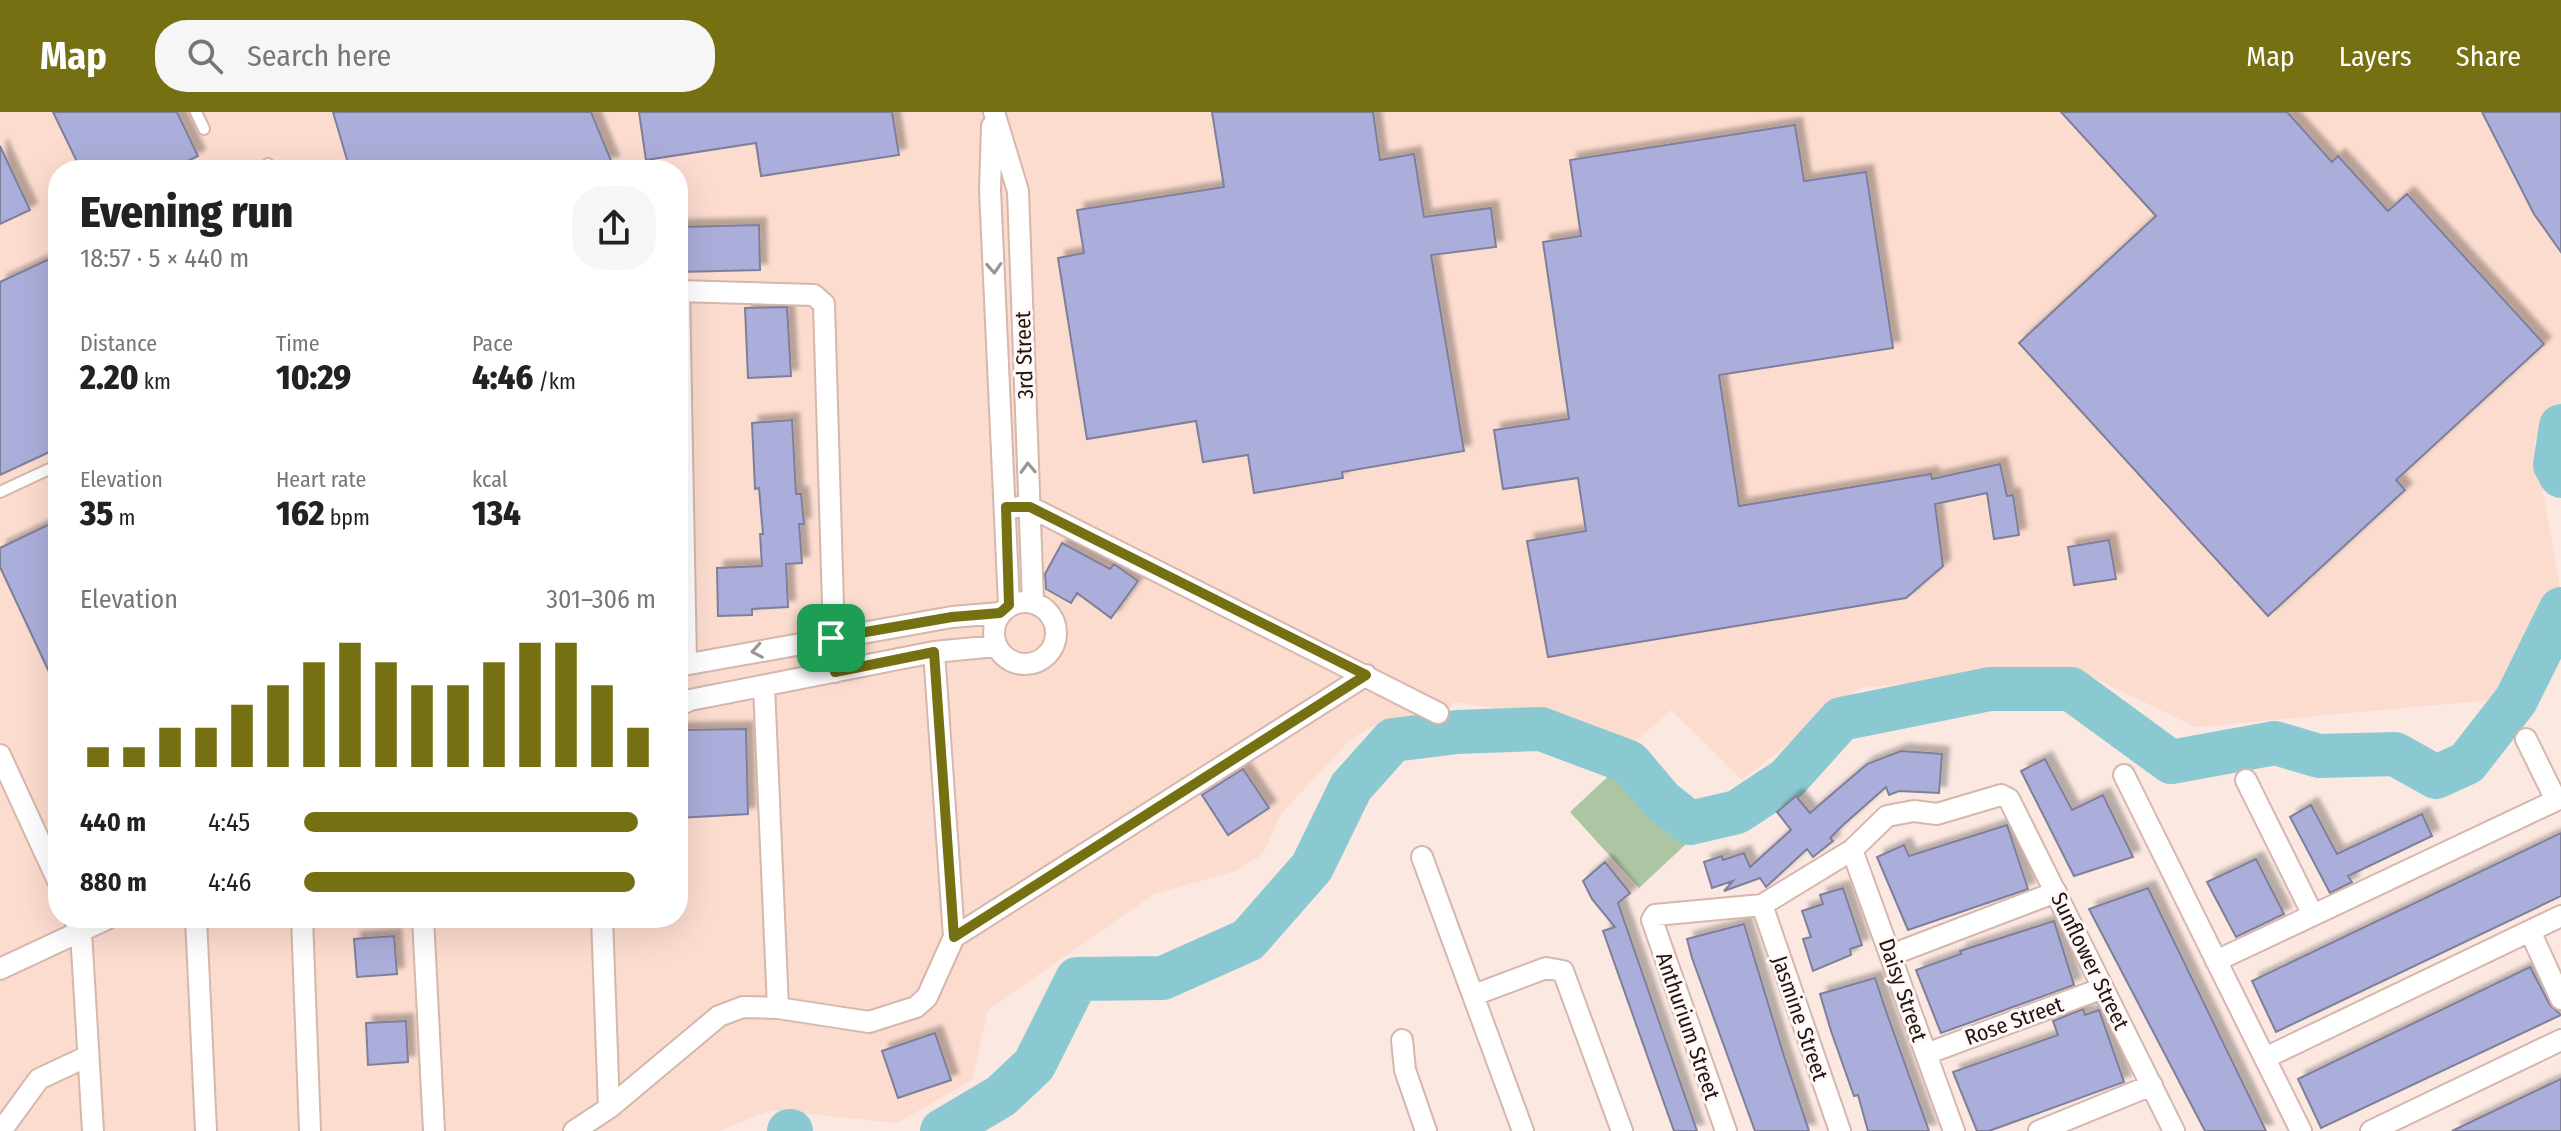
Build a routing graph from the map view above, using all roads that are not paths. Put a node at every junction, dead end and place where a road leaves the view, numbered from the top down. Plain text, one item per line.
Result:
1 (196, 112) edge
2 (994, 112) edge
3 (204, 129) dead end
4 (688, 291) edge
5 (48, 470) edge
6 (0, 492) edge
7 (1006, 507) junction
8 (1030, 507) junction
9 (1033, 602) junction
10 (1004, 609) junction
11 (831, 638) junction
12 (996, 646) junction
13 (934, 652) junction
14 (688, 663) edge
15 (835, 672) junction
16 (1366, 675) junction
17 (764, 686) junction
18 (688, 704) edge
19 (1438, 713) dead end
20 (2526, 739) dead end
21 (0, 755) edge
22 (2124, 775) dead end
23 (2246, 780) dead end
24 (2558, 799) edge
25 (1852, 850) junction
26 (1422, 857) dead end
27 (48, 860) edge
28 (2056, 892) junction
29 (1762, 905) junction
30 (2313, 915) junction
31 (2561, 916) edge
32 (73, 928) edge
33 (78, 928) edge
34 (196, 928) edge
35 (302, 928) edge
36 (424, 928) edge
37 (602, 928) edge
38 (2530, 931) junction
39 (954, 937) junction
40 (1891, 955) junction
41 (2216, 961) junction
42 (0, 969) edge
43 (2103, 988) junction
44 (1474, 995) junction
45 (2561, 999) edge
46 (778, 1008) junction
47 (1402, 1040) dead end
48 (2561, 1040) edge
49 (1926, 1054) junction
50 (88, 1056) junction
51 (2265, 1058) junction
52 (2152, 1085) junction
53 (609, 1108) junction
54 (1516, 1129) edge
55 (1, 1131) edge
56 (93, 1131) edge
57 (206, 1131) edge
58 (310, 1131) edge
59 (434, 1131) edge
60 (574, 1131) edge
61 (1426, 1131) edge
62 (1622, 1131) edge
63 (1726, 1131) edge
64 (1840, 1131) edge
65 (1954, 1131) edge
66 (2039, 1131) edge
67 (2174, 1131) edge
68 (2301, 1131) edge
69 (2371, 1131) edge

1 - 3 lane
2 -> 7 street, 3rd Street
8 -> 2 street, 3rd Street
4 - 11 street
5 - 6 lane
7 - 8 street
7 - 10 street, 3rd Street
8 - 9 street, 3rd Street
8 - 16 street
9 - 10 street
9 - 12 street
10 - 11 street
10 - 12 street
11 -> 14 street
11 - 15 street
12 - 13 street
13 - 15 street
13 - 39 street
15 - 17 street
16 - 19 street
16 - 39 street
17 - 18 street
17 - 46 street
20 - 24 street
21 - 27 street
22 - 41 street
23 - 30 street
24 - 30 street
25 - 28 street, Sunflower Street
25 - 29 street
25 - 40 street, Daisy Street
26 - 44 street
28 - 40 street
28 - 43 street, Sunflower Street
29 - 63 street, Anthurium Street
29 - 64 street, Jasmine Street
30 - 41 street
31 - 38 street
32 - 42 street
33 - 50 street
34 - 57 street
35 - 58 street
36 - 59 street
37 - 53 street
38 - 45 street
38 - 51 street
39 - 46 street
40 - 49 street, Daisy Street
41 - 51 street
43 - 49 street, Rose Street
43 - 52 street, Sunflower Street
44 - 54 street
44 - 62 street
46 - 53 street
47 - 61 street
48 - 69 street
49 - 65 street, Daisy Street
50 - 55 street
50 - 56 street
51 - 68 street
52 - 66 street
52 - 67 street, Sunflower Street
53 - 60 street

